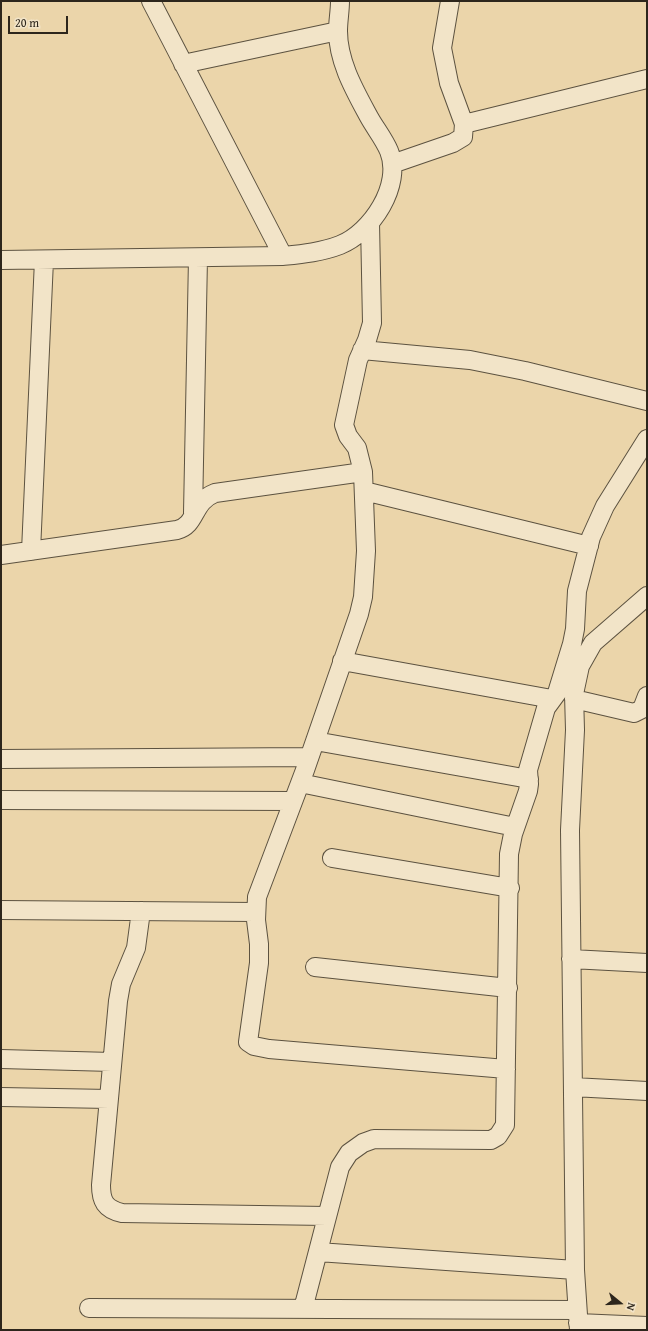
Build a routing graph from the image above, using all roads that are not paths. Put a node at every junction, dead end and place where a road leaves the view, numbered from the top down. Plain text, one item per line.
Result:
1 (151, 1) edge
2 (340, 1) edge
3 (450, 1) edge
4 (338, 31) junction
5 (183, 64) junction
6 (647, 79) edge
7 (464, 124) junction
8 (392, 164) junction
9 (370, 223) junction
10 (283, 256) junction
11 (198, 258) junction
12 (1, 260) edge
13 (44, 260) junction
14 (362, 350) junction
15 (647, 401) edge
16 (647, 439) edge
17 (363, 472) junction
18 (364, 491) junction
19 (194, 513) junction
20 (588, 546) junction
21 (31, 551) junction
22 (1, 555) edge
23 (647, 596) edge
24 (342, 661) junction
25 (574, 664) junction
26 (647, 696) edge
27 (552, 699) junction
28 (574, 699) junction
29 (315, 741) junction
30 (309, 758) junction
31 (1, 759) edge
32 (529, 779) junction
33 (300, 783) junction
34 (1, 800) edge
35 (293, 801) junction
36 (515, 827) junction
37 (332, 858) dead end
38 (510, 888) junction
39 (1, 910) edge
40 (141, 911) junction
41 (256, 912) junction
42 (571, 959) junction
43 (647, 963) edge
44 (315, 967) dead end
45 (508, 988) junction
46 (1, 1059) edge
47 (112, 1062) junction
48 (506, 1069) junction
49 (573, 1087) junction
50 (647, 1091) edge
51 (1, 1098) edge
52 (109, 1099) junction
53 (328, 1216) junction
54 (318, 1252) junction
55 (575, 1270) junction
56 (89, 1308) dead end
57 (303, 1309) junction
58 (578, 1321) edge
59 (647, 1326) edge

1 - 5 street
2 - 4 street
3 - 7 street
4 - 5 street
4 - 8 street
5 - 10 street
6 - 7 street
7 - 8 street
8 - 9 street
9 - 10 street
9 - 14 street
10 - 11 street
11 - 13 street
11 - 19 street
12 - 13 street
13 - 21 street
14 - 15 street
14 - 17 street
16 - 20 street
17 - 18 street
17 - 19 street
18 - 20 street
18 - 24 street
19 - 21 street
20 - 25 street
21 - 22 street
23 - 25 street
24 - 27 street
24 - 29 street
25 - 27 street
25 - 28 street
26 - 28 street
27 - 32 street
28 - 42 street
29 - 30 street
29 - 32 street
30 - 31 street
30 - 33 street
32 - 36 street
33 - 35 street
33 - 36 street
34 - 35 street
35 - 41 street
36 - 38 street
37 - 38 street
38 - 45 street
39 - 40 street
40 - 41 street
40 - 47 street
41 - 48 street
42 - 43 street
42 - 49 street
44 - 45 street
45 - 48 street
46 - 47 street
47 - 52 street
48 - 53 street
49 - 50 street
49 - 55 street
51 - 52 street
52 - 53 street
53 - 54 street
54 - 55 street
54 - 57 street
55 - 58 street
56 - 57 street
57 - 58 street
58 - 59 street

